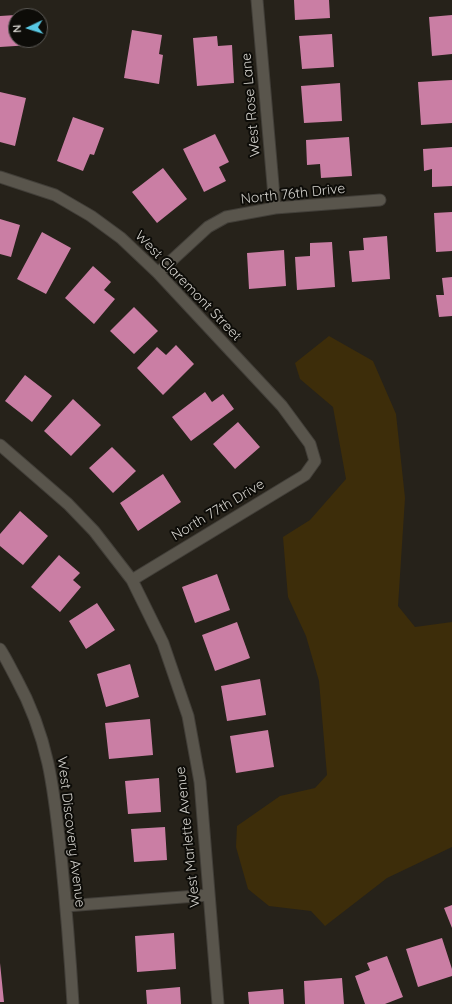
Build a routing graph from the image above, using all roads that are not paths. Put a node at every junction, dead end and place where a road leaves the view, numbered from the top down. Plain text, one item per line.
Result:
1 (257, 0) edge
2 (0, 177) edge
3 (380, 200) dead end
4 (275, 208) junction
5 (158, 273) junction
6 (0, 445) edge
7 (315, 461) joint
8 (132, 580) junction
9 (0, 649) edge
10 (209, 895) junction
11 (66, 906) junction
12 (73, 1004) edge
13 (218, 1004) edge

1 - 4 street, West Rose Lane
2 - 5 street, West Claremont Street
3 - 4 street, North 76th Drive
4 - 5 street, North 76th Drive
5 - 7 street, West Claremont Street
6 - 8 street, West Marlette Avenue
7 - 8 street, North 77th Drive
8 - 10 street, West Marlette Avenue
9 - 11 street, West Discovery Avenue
10 - 11 street
10 - 13 street, West Marlette Avenue
11 - 12 street, West Discovery Avenue

